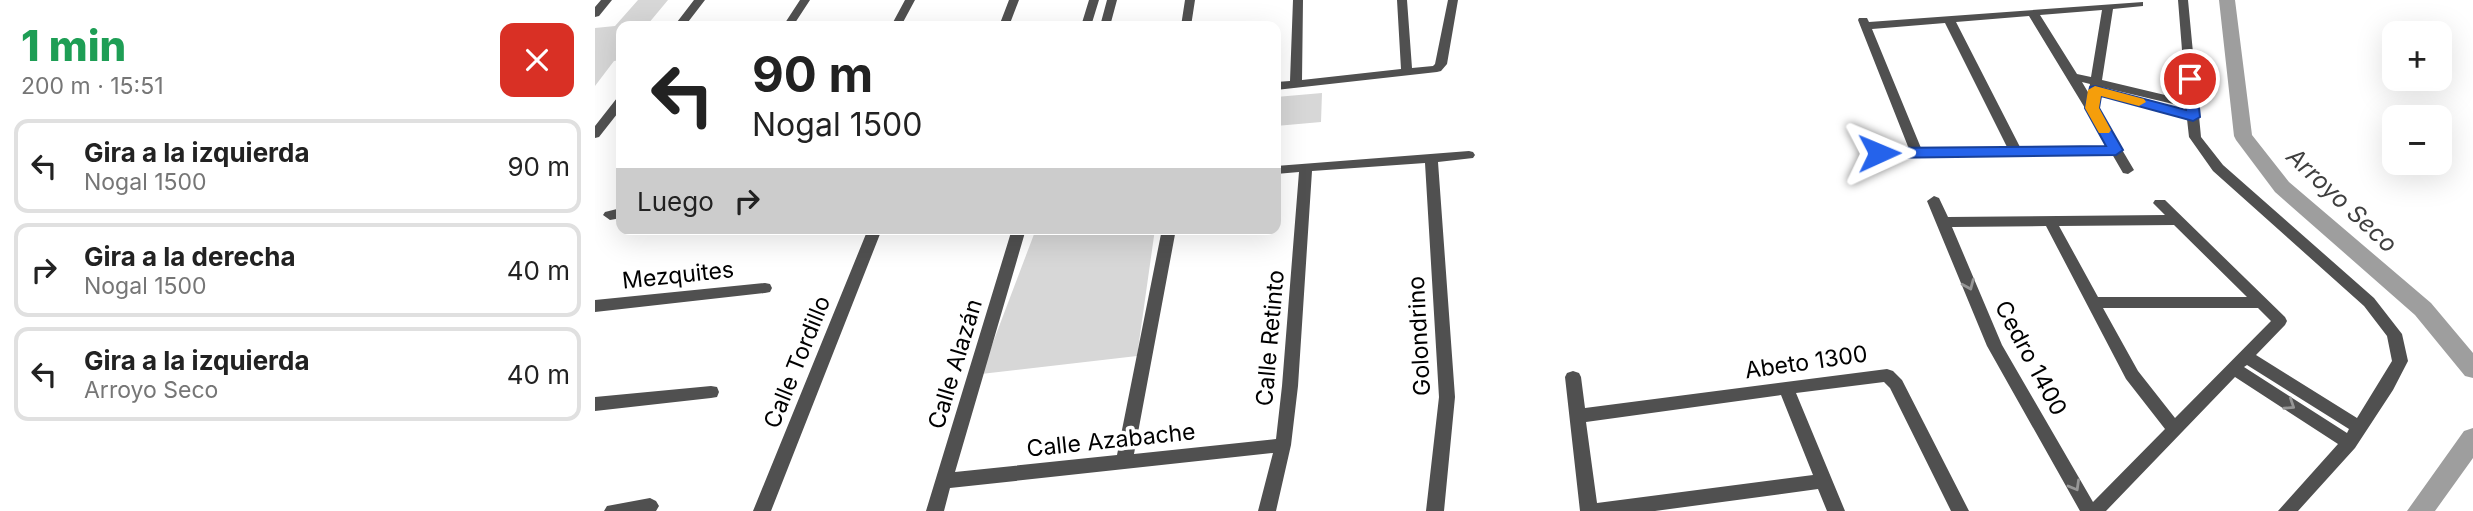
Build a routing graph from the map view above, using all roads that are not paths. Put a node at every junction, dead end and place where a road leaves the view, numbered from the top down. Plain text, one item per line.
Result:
1 (607, 0) edge
2 (700, 0) edge
3 (805, 0) edge
4 (910, 0) edge
5 (1014, 0) edge
6 (1094, 0) edge
7 (1112, 0) edge
8 (1191, 0) edge
9 (1298, 0) edge
10 (1402, 0) edge
11 (1453, 0) edge
12 (2183, 0) edge
13 (2139, 4) dead end
14 (2108, 6) junction
15 (2032, 12) junction
16 (595, 14) edge
17 (1949, 19) junction
18 (683, 21) edge
19 (791, 21) edge
20 (899, 21) edge
21 (1006, 21) edge
22 (1088, 21) edge
23 (1106, 21) edge
24 (1188, 21) edge
25 (1407, 73) junction
26 (2076, 81) junction
27 (1296, 84) junction
28 (1281, 86) edge
29 (2095, 86) junction
30 (616, 107) edge
31 (2092, 108) junction
32 (2192, 111) junction
33 (595, 134) edge
34 (2116, 150) junction
35 (2016, 152) junction
36 (1879, 153) dead end
37 (1917, 153) junction
38 (1469, 155) dead end
39 (1431, 158) junction
40 (1306, 167) junction
41 (1281, 170) edge
42 (2128, 170) dead end
43 (1934, 201) dead end
44 (2160, 203) dead end
45 (2178, 220) junction
46 (2050, 221) junction
47 (1943, 222) junction
48 (873, 235) edge
49 (1017, 235) edge
50 (1168, 235) edge
51 (765, 288) dead end
52 (2092, 302) junction
53 (2264, 303) junction
54 (595, 306) edge
55 (2239, 362) junction
56 (1573, 377) dead end
57 (1785, 387) junction
58 (711, 392) dead end
59 (595, 404) edge
60 (1577, 416) junction
61 (2360, 428) junction
62 (2175, 430) junction
63 (2349, 443) junction
64 (1283, 445) junction
65 (1124, 462) junction
66 (944, 481) junction
67 (1823, 481) junction
68 (1708, 504) edge
69 (650, 506) dead end
70 (613, 511) edge
71 (762, 511) edge
72 (935, 511) edge
73 (1267, 511) edge
74 (1435, 511) edge
75 (1589, 511) edge
76 (1597, 511) edge
77 (1836, 511) edge
78 (1960, 511) edge
79 (2089, 511) edge
80 (2095, 511) edge
81 (2287, 511) edge

1 - 16 street
2 - 18 street
3 - 19 street
4 - 20 street
5 - 21 street
6 - 22 street
7 - 23 street
8 - 24 street
9 - 27 street
10 - 25 street
11 - 25 street
12 - 32 street
13 - 14 street
14 - 15 street
14 - 29 street
15 - 17 street
15 - 26 street
17 - 35 street
17 - 37 street
25 - 27 street
26 - 29 street
26 - 31 street
27 - 28 street
29 - 31 street
29 - 32 street
30 - 33 street
31 - 34 street
32 - 61 street
34 - 35 street
34 - 42 street
35 - 37 street
36 - 37 street
38 - 39 street
39 - 40 street
39 - 74 street, Golondrino
40 - 41 street
40 - 64 street, Calle Retinto
43 - 47 street, Cedro 1400
44 - 45 street
45 - 46 street
45 - 53 street
46 - 47 street
46 - 52 street
47 -> 79 street, Cedro 1400
48 - 71 street, Calle Tordillo
49 - 66 street, Calle Alazán
50 - 65 street
51 - 54 street, Mezquites
52 - 53 street
52 - 62 street
53 - 55 street
55 - 61 street
55 - 62 street
55 -> 63 street
56 - 60 street
57 - 60 street, Abeto 1300
57 - 67 street
57 - 78 street, Abeto 1300
58 - 59 street
60 - 75 street
61 - 63 street
62 - 80 street
63 - 81 street
64 - 65 street, Calle Azabache
64 - 73 street, Calle Retinto
65 - 66 street, Calle Azabache
66 - 72 street, Calle Alazán
67 - 68 street
67 - 77 street
68 - 76 street
69 - 70 street

